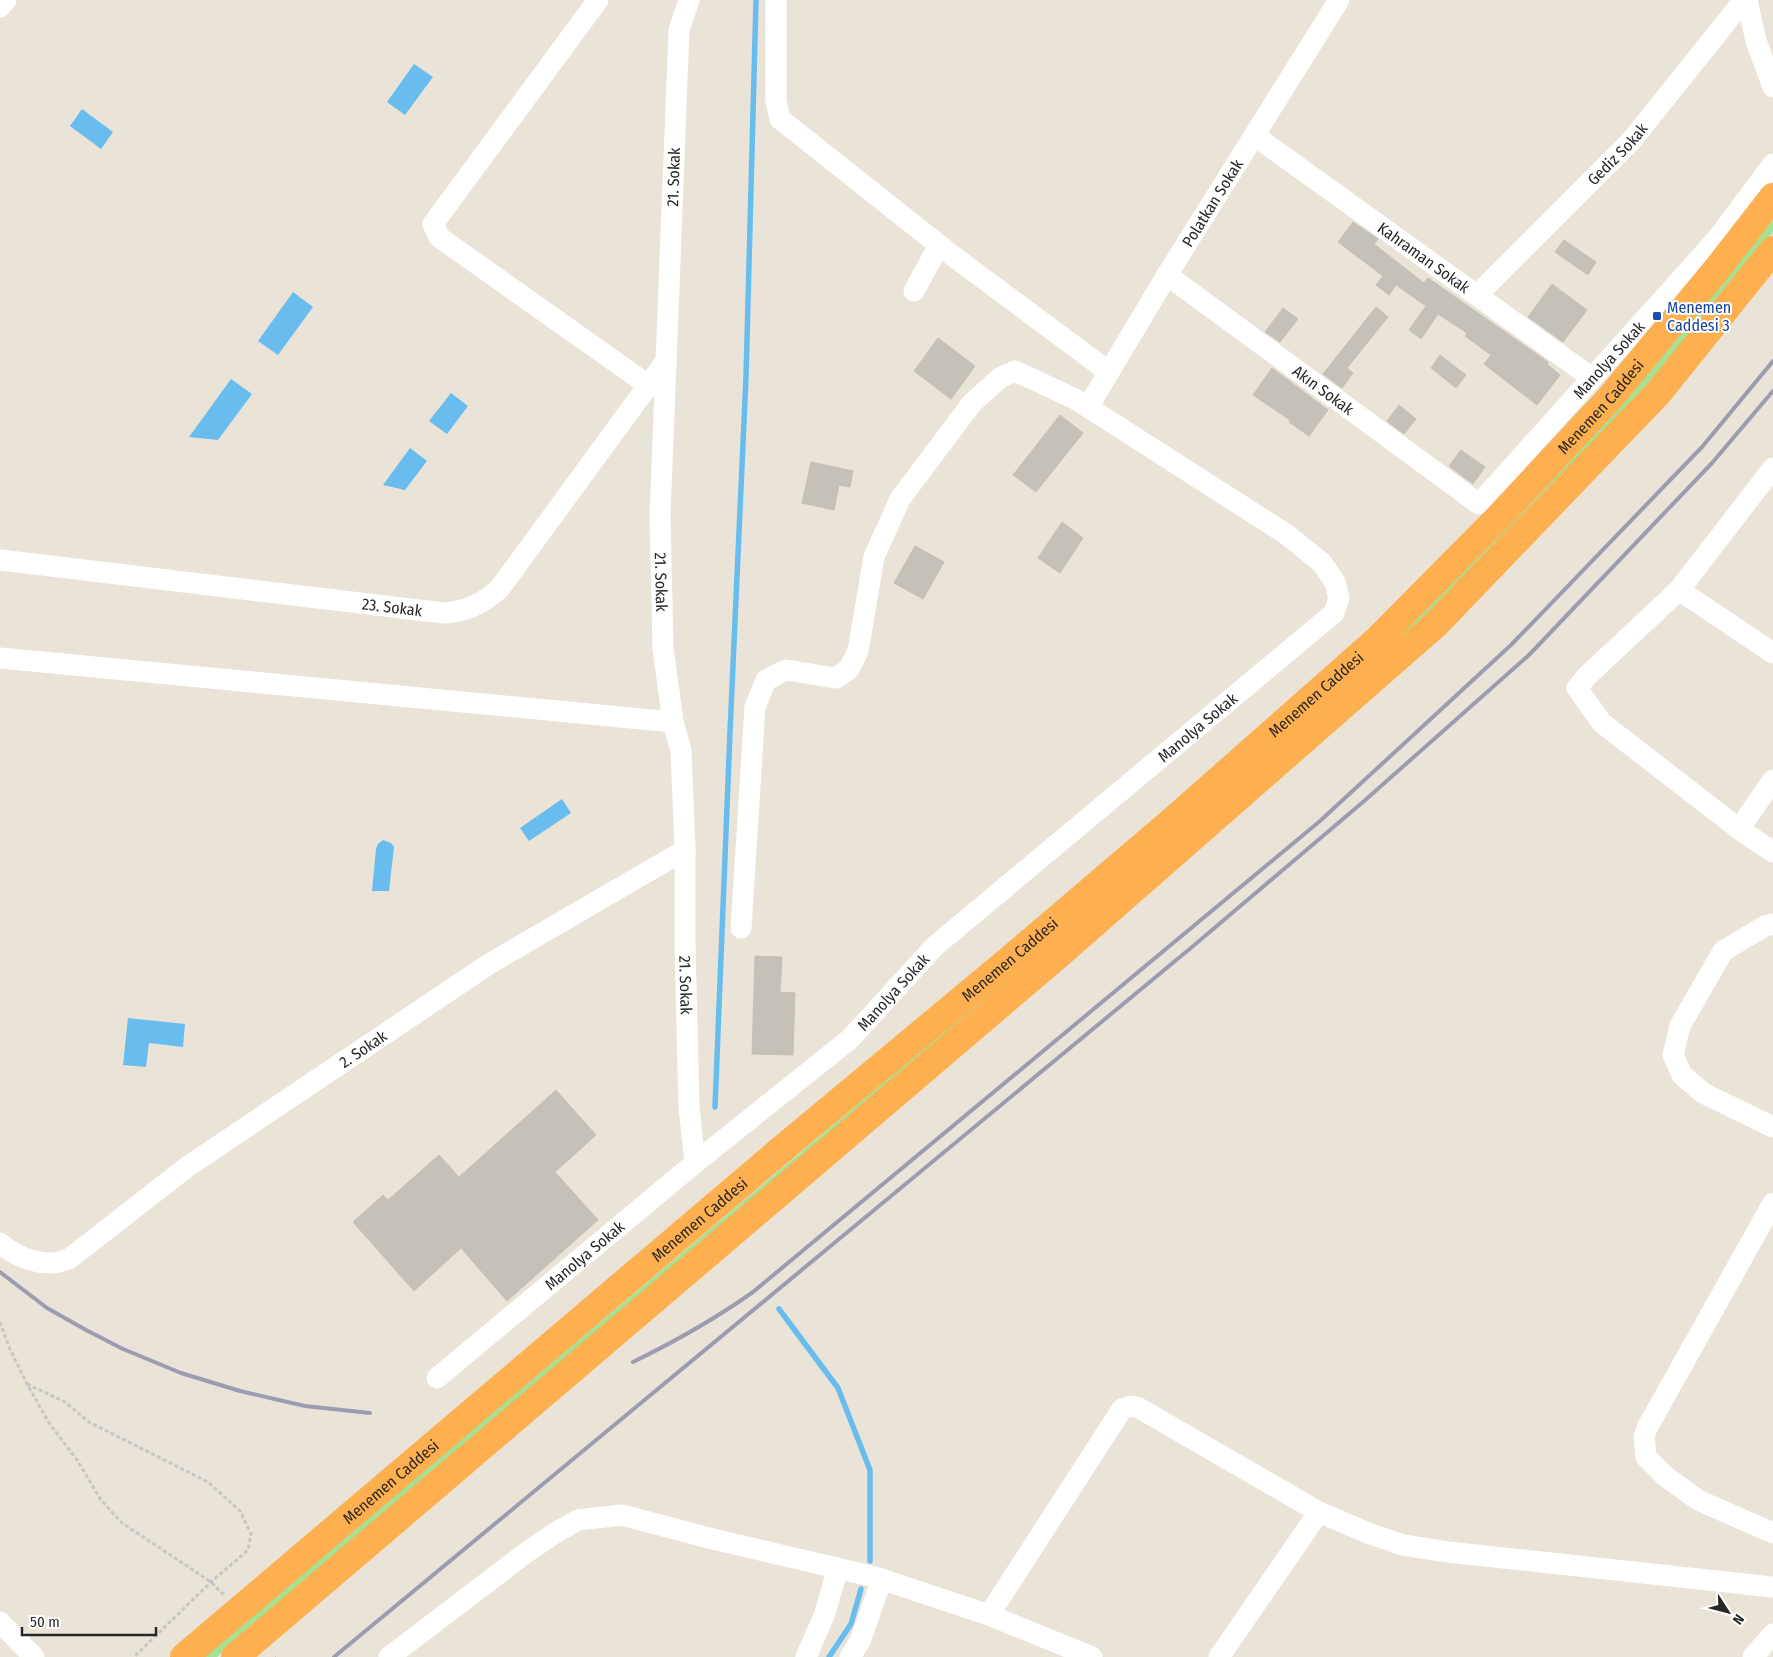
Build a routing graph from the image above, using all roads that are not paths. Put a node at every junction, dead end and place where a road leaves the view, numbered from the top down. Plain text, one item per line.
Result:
1 (6, 0) edge
2 (598, 0) edge
3 (689, 0) edge
4 (776, 0) edge
5 (1339, 0) edge
6 (1745, 0) edge
7 (0, 7) edge
8 (1773, 86) edge
9 (1255, 136) junction
10 (1773, 164) edge
11 (1773, 197) edge
12 (939, 245) junction
13 (1773, 250) edge
14 (1167, 275) junction
15 (914, 291) dead end
16 (1477, 295) junction
17 (666, 361) junction
18 (1109, 372) junction
19 (1592, 378) junction
20 (648, 385) junction
21 (1088, 407) junction
22 (1773, 468) edge
23 (1479, 504) joint
24 (0, 560) edge
25 (1679, 590) junction
26 (1773, 653) edge
27 (0, 658) edge
28 (673, 722) junction
29 (1773, 780) edge
30 (1739, 829) junction
31 (685, 850) junction
32 (1773, 852) edge
33 (1773, 924) edge
34 (741, 928) dead end
35 (1773, 1127) edge
36 (695, 1163) junction
37 (1773, 1203) edge
38 (0, 1243) edge
39 (437, 1378) dead end
40 (1319, 1512) junction
41 (1773, 1533) edge
42 (838, 1568) junction
43 (882, 1580) junction
44 (1773, 1587) edge
45 (989, 1615) junction
46 (0, 1622) edge
47 (1773, 1634) edge
48 (34, 1657) edge
49 (184, 1657) edge
50 (235, 1657) edge
51 (389, 1657) edge
52 (806, 1657) edge
53 (850, 1657) edge
54 (1092, 1657) edge
55 (1219, 1657) edge
56 (1753, 1657) edge

1 - 7 street
2 - 20 street
3 - 17 street, 21. Sokak
4 - 12 street
5 - 9 street, Polatkan Sokak
6 - 8 street
6 - 16 street, Gediz Sokak
9 - 14 street, Polatkan Sokak
9 - 16 street, Kahraman Sokak
10 - 19 street, Manolya Sokak
11 - 49 highway, Menemen Caddesi
12 - 15 street
12 - 18 street
13 - 50 highway, Menemen Caddesi
14 - 18 street, Polatkan Sokak
14 - 23 street, Akın Sokak
16 - 19 street, Kahraman Sokak
17 - 20 street, 23. Sokak
17 - 28 street, 21. Sokak
18 - 21 street, Polatkan Sokak
19 - 23 street, Manolya Sokak
20 - 24 street, 23. Sokak
21 - 34 street
21 - 36 street, Manolya Sokak
22 - 25 street
25 - 26 street
25 - 30 street
27 - 28 street
28 - 31 street, 21. Sokak
29 - 30 street
30 - 32 street
31 - 36 street, 21. Sokak
31 - 38 street, 2. Sokak
33 - 35 street
36 - 39 street, Manolya Sokak
37 - 41 street
40 - 44 street
40 - 45 street
40 - 55 street
42 - 43 street
42 - 51 street
42 - 52 street
43 - 45 street
43 - 53 street
45 - 54 street
46 - 48 street
47 - 56 street

